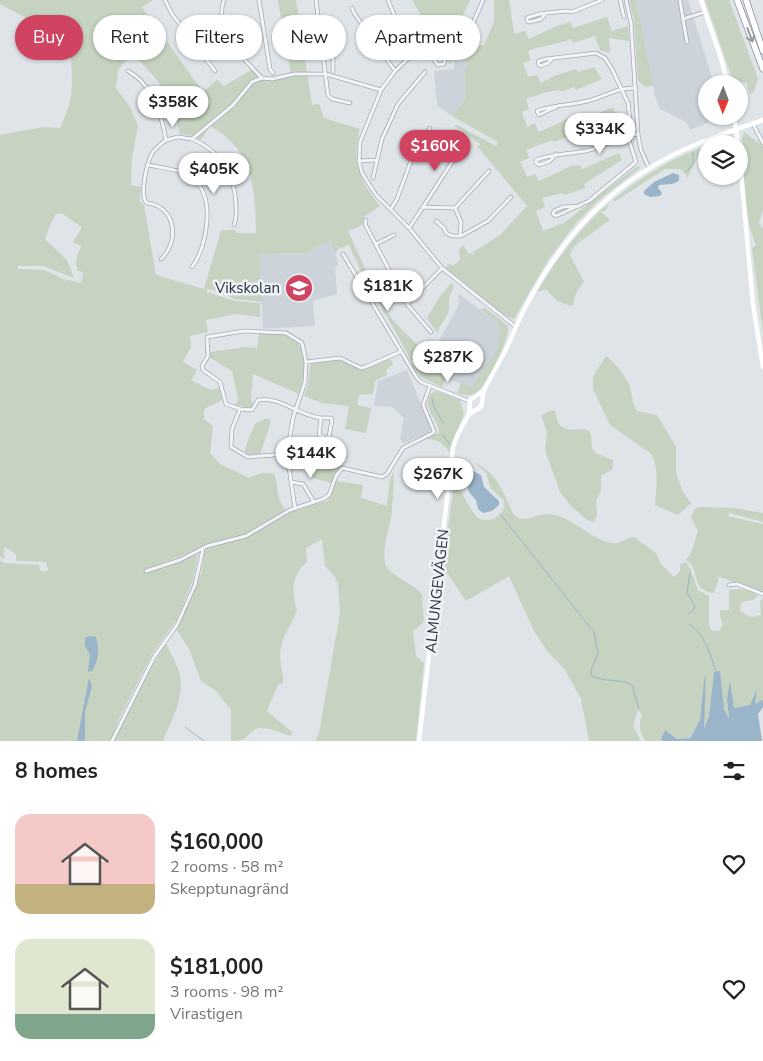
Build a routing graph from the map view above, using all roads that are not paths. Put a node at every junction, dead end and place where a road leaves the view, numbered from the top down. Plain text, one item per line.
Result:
1 (165, 0) edge
2 (223, 0) edge
3 (259, 0) edge
4 (316, 0) edge
5 (388, 0) edge
6 (483, 0) edge
7 (602, 0) edge
8 (620, 0) edge
9 (626, 0) edge
10 (680, 0) edge
11 (701, 0) edge
12 (737, 0) edge
13 (746, 0) edge
14 (352, 8) dead end
15 (705, 12) junction
16 (547, 13) junction
17 (394, 15) edge
18 (476, 15) edge
19 (624, 17) dead end
20 (683, 19) junction
21 (688, 42) dead end
22 (763, 51) edge
23 (552, 59) dead end
24 (333, 60) edge
25 (407, 60) edge
26 (435, 60) edge
27 (445, 60) edge
28 (763, 69) edge
29 (128, 71) dead end
30 (215, 71) dead end
31 (395, 71) junction
32 (273, 72) dead end
33 (333, 72) dead end
34 (425, 72) dead end
35 (326, 74) junction
36 (726, 75) edge
37 (262, 78) junction
38 (622, 88) junction
39 (636, 88) junction
40 (381, 90) junction
41 (350, 103) dead end
42 (560, 105) junction
43 (763, 120) edge
44 (753, 124) junction
45 (735, 125) edge
46 (430, 128) dead end
47 (736, 129) junction
48 (638, 134) junction
49 (629, 135) junction
50 (737, 135) edge
51 (166, 140) junction
52 (192, 140) junction
53 (763, 142) edge
54 (464, 145) dead end
55 (556, 154) junction
56 (377, 160) junction
57 (359, 161) junction
58 (148, 165) junction
59 (649, 168) junction
60 (489, 171) dead end
61 (372, 178) dead end
62 (742, 185) edge
63 (511, 197) dead end
64 (580, 206) junction
65 (422, 207) junction
66 (455, 208) junction
67 (390, 209) junction
68 (366, 220) dead end
69 (436, 221) dead end
70 (234, 225) dead end
71 (409, 228) junction
72 (394, 235) dead end
73 (460, 236) junction
74 (376, 244) junction
75 (343, 254) dead end
76 (161, 259) dead end
77 (192, 267) dead end
78 (442, 268) junction
79 (407, 304) junction
80 (516, 327) junction
81 (431, 332) dead end
82 (400, 352) junction
83 (306, 362) junction
84 (763, 367) edge
85 (430, 386) junction
86 (484, 390) junction
87 (475, 396) junction
88 (469, 401) junction
89 (482, 401) junction
90 (470, 408) junction
91 (240, 409) junction
92 (476, 410) junction
93 (296, 411) junction
94 (469, 414) junction
95 (321, 418) junction
96 (287, 454) junction
97 (291, 482) junction
98 (314, 502) junction
99 (296, 508) junction
100 (203, 548) junction
101 (146, 572) dead end
102 (730, 585) dead end
103 (763, 594) edge
104 (112, 741) edge
105 (419, 741) edge

1 - 30 street
2 - 37 street
3 - 32 street
4 - 35 street
5 - 17 street
6 - 18 street
7 - 16 street
8 - 19 street
9 - 39 street
10 - 20 street
11 - 15 street
12 -> 28 highway
13 - 22 highway
14 - 31 street
15 - 20 street
15 - 36 street
16 - 16 street
20 - 21 street
23 - 38 street
24 - 33 street
25 - 31 street
26 - 27 street
29 - 51 street
31 - 40 street
34 - 56 street
35 - 37 street
35 - 40 street
35 - 41 street
37 - 52 street
38 - 39 street
38 - 42 street
38 - 49 street
39 - 48 street
40 - 57 street
42 - 42 street
43 - 44 street
44 - 47 street
44 - 53 street
45 - 47 street
46 - 67 street
47 - 50 street
47 - 59 street
48 - 49 street
48 - 59 street
49 - 55 street
49 - 64 street
51 - 52 street
51 - 58 street
52 - 70 street
54 - 65 street
55 - 55 street
56 - 57 street
56 - 61 street
57 - 67 street
58 - 76 street
58 - 77 street
59 - 80 street
60 - 66 street
62 - 84 street
63 - 73 street
64 - 64 street
65 - 66 street
65 - 71 street
66 - 73 street
67 - 71 street
68 - 74 street
69 - 73 street
71 - 78 street
72 - 74 street
74 - 79 street
75 - 82 street
78 - 79 street
78 - 80 street
79 - 81 street
80 - 86 street
82 - 83 street
82 - 85 street
83 - 91 street
83 - 93 street
85 - 88 street
85 - 98 street
86 - 87 street
86 - 89 street
87 - 88 street
87 - 89 street
88 - 90 street, ALMUNGEVÄGEN
89 - 92 street
90 - 92 street
90 - 94 street, ALMUNGEVÄGEN
91 - 93 street
91 - 96 street
92 - 94 street
93 - 95 street
93 - 96 street
94 - 105 street, ALMUNGEVÄGEN
95 - 95 street
96 - 97 street
97 - 98 street
97 - 99 street
98 - 99 street
99 - 100 street
100 - 101 street
100 - 104 street
102 - 103 street

